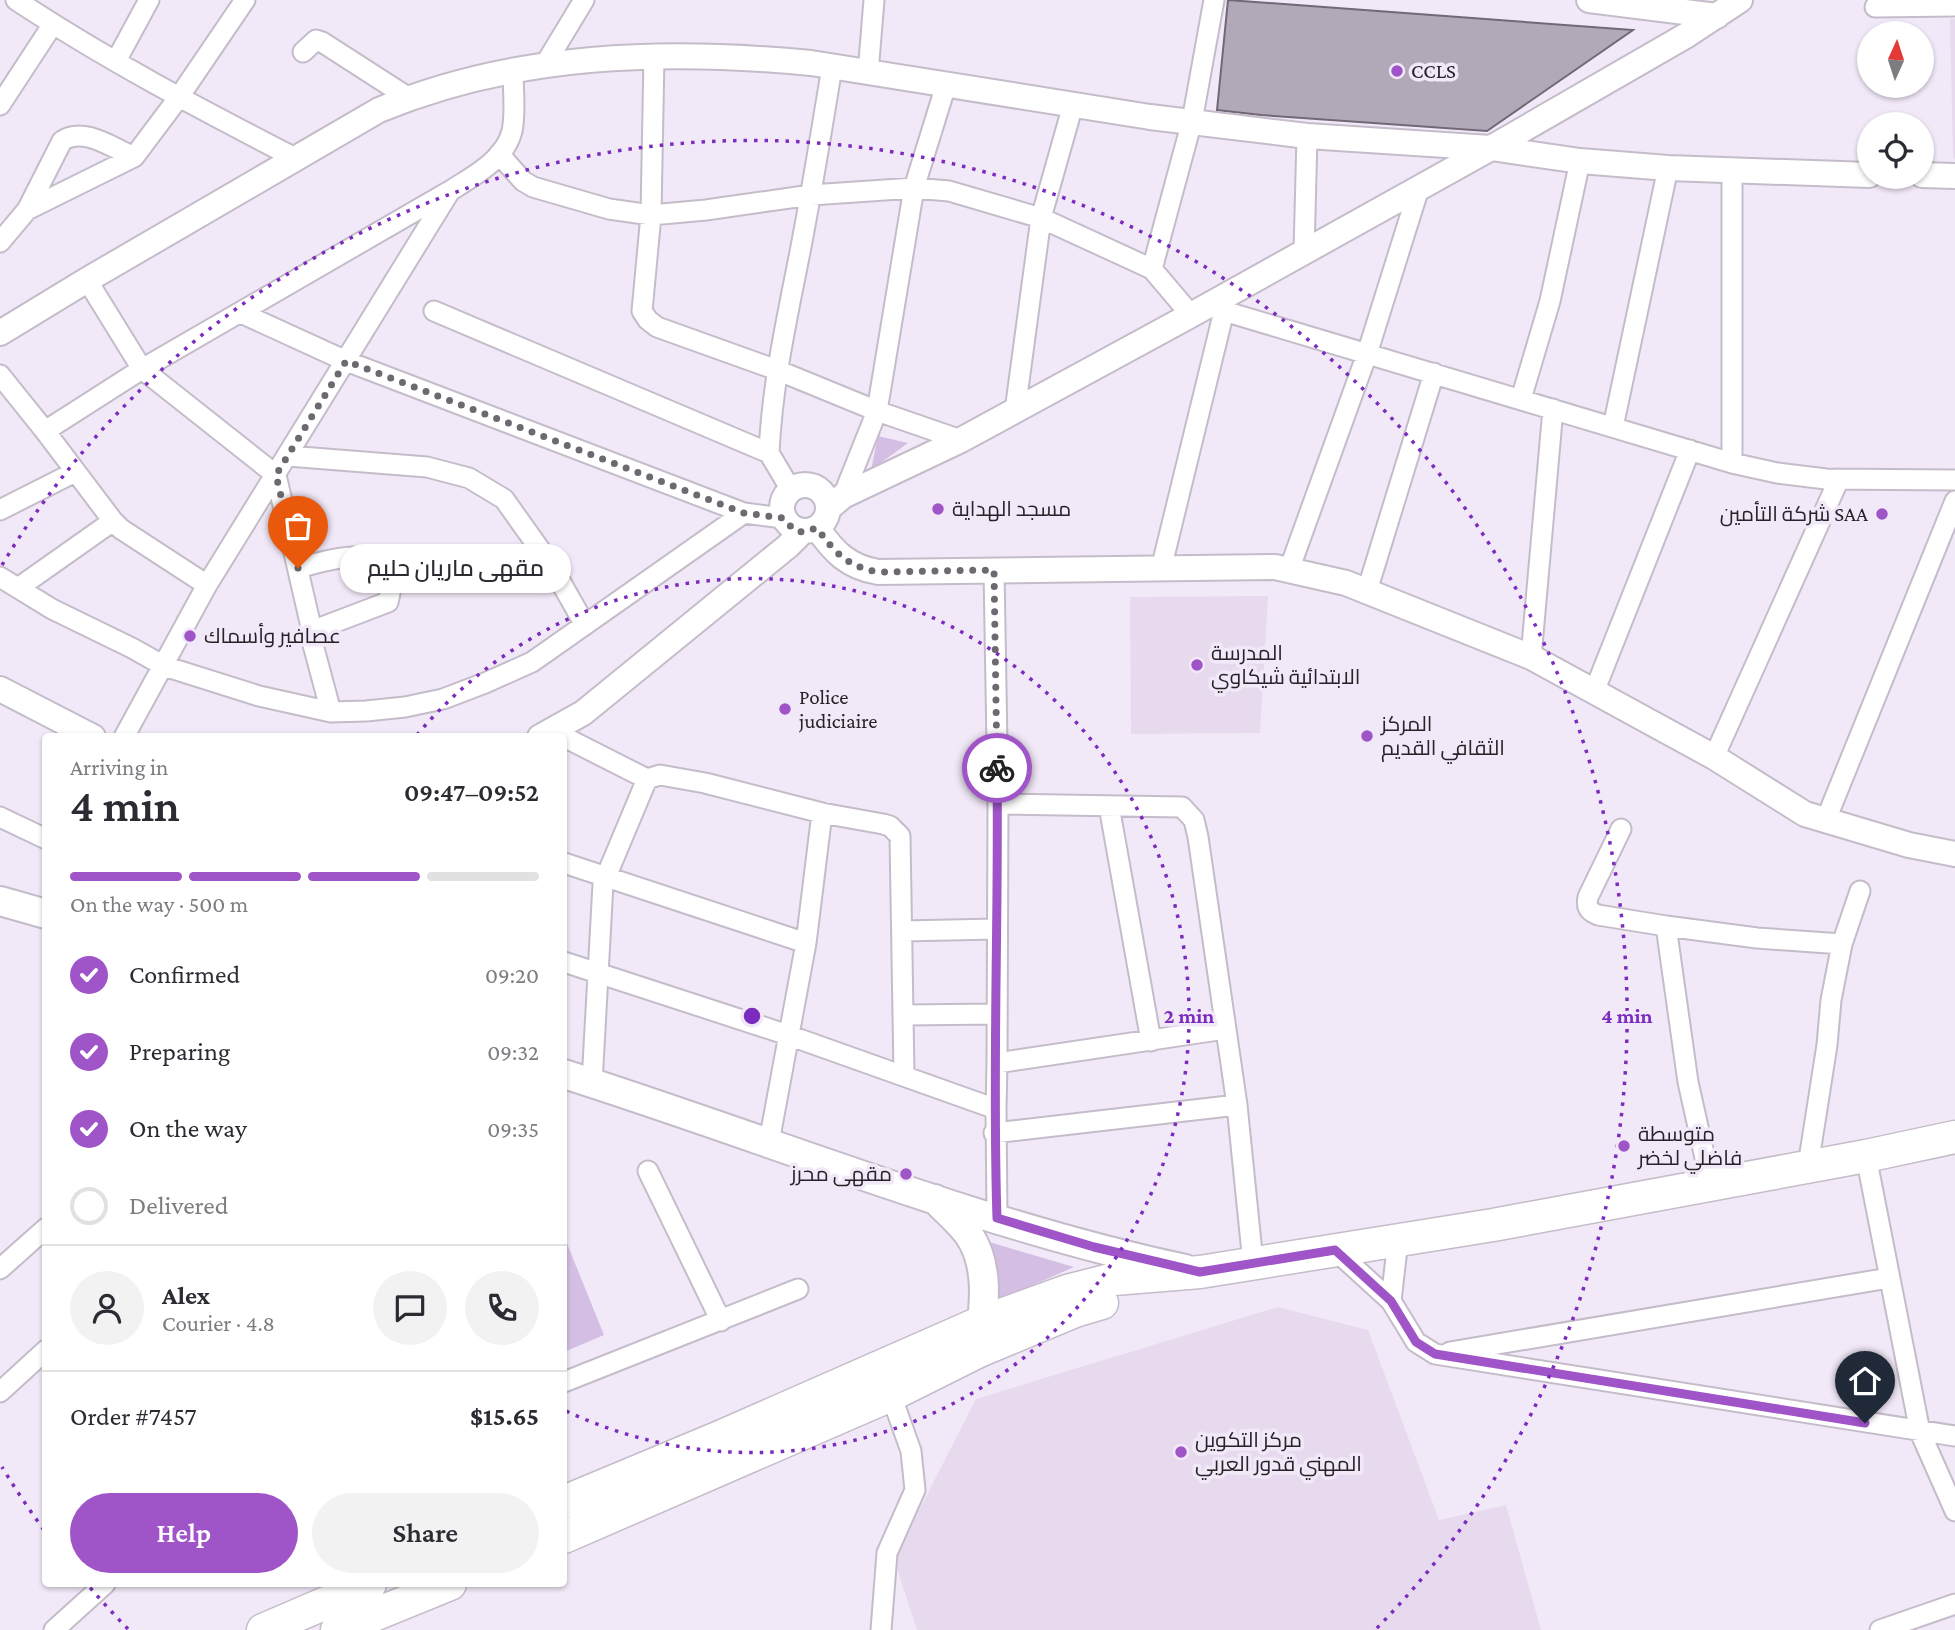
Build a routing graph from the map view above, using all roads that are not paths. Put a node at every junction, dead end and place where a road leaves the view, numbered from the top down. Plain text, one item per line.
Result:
1 (16, 0) edge
2 (149, 0) edge
3 (245, 0) edge
4 (583, 0) edge
5 (874, 0) edge
6 (1214, 0) edge
7 (1589, 0) edge
8 (1738, 1) edge
9 (1955, 6) edge
10 (1874, 7) dead end
11 (1717, 16) junction
12 (52, 24) junction
13 (303, 52) dead end
14 (654, 56) junction
15 (117, 61) junction
16 (544, 66) junction
17 (832, 67) junction
18 (513, 71) junction
19 (868, 73) junction
20 (946, 85) junction
21 (179, 97) junction
22 (409, 98) junction
23 (1073, 104) junction
24 (0, 105) edge
25 (1192, 121) junction
26 (1307, 136) junction
27 (1491, 148) junction
28 (499, 154) junction
29 (134, 157) junction
30 (295, 158) junction
31 (1580, 161) junction
32 (1668, 168) junction
33 (1732, 171) junction
34 (1857, 175) edge
35 (1934, 175) edge
36 (1955, 176) edge
37 (914, 188) junction
38 (1419, 188) junction
39 (450, 191) junction
40 (811, 195) junction
41 (26, 210) junction
42 (651, 215) junction
43 (1041, 218) junction
44 (0, 242) edge
45 (1304, 252) junction
46 (1152, 269) junction
47 (87, 280) junction
48 (434, 311) dead end
49 (1207, 311) junction
50 (241, 313) junction
51 (0, 333) edge
52 (1367, 354) junction
53 (346, 361) junction
54 (142, 369) junction
55 (777, 370) junction
56 (1434, 373) junction
57 (0, 375) edge
58 (1521, 399) junction
59 (1553, 409) junction
60 (877, 411) junction
61 (1015, 411) junction
62 (1613, 427) junction
63 (45, 431) junction
64 (961, 440) junction
65 (1690, 450) junction
66 (769, 453) junction
67 (288, 456) junction
68 (1732, 463) junction
69 (75, 472) junction
70 (276, 475) junction
71 (1839, 480) junction
72 (1955, 480) edge
73 (791, 489) junction
74 (1955, 500) edge
75 (0, 510) edge
76 (744, 513) junction
77 (815, 517) junction
78 (113, 522) junction
79 (298, 568) junction
80 (1161, 569) junction
81 (994, 570) junction
82 (1289, 570) junction
83 (0, 577) edge
84 (206, 585) junction
85 (18, 588) junction
86 (1367, 591) junction
87 (585, 625) junction
88 (312, 632) junction
89 (1531, 657) junction
90 (164, 666) junction
91 (0, 690) edge
92 (1594, 692) junction
93 (331, 712) junction
94 (85, 733) edge
95 (126, 733) edge
96 (557, 733) edge
97 (567, 741) edge
98 (1714, 757) junction
99 (647, 779) junction
100 (998, 804) junction
101 (1109, 806) junction
102 (822, 813) junction
103 (0, 817) edge
104 (1825, 822) junction
105 (1620, 829) dead end
106 (42, 837) edge
107 (1955, 854) edge
108 (567, 864) edge
109 (606, 877) junction
110 (1860, 891) dead end
111 (0, 901) edge
112 (42, 909) edge
113 (1666, 926) junction
114 (997, 929) junction
115 (902, 931) junction
116 (806, 943) junction
117 (1842, 944) junction
118 (567, 963) edge
119 (598, 972) junction
120 (903, 1014) junction
121 (997, 1014) junction
122 (1225, 1029) junction
123 (788, 1035) junction
124 (1151, 1041) junction
125 (997, 1063) junction
126 (567, 1075) edge
127 (904, 1075) junction
128 (592, 1083) junction
129 (1237, 1105) junction
130 (996, 1109) junction
131 (994, 1133) junction
132 (1955, 1137) edge
133 (769, 1142) junction
134 (1866, 1156) junction
135 (1808, 1166) junction
136 (648, 1171) dead end
137 (1711, 1185) junction
138 (933, 1197) junction
139 (997, 1218) junction
140 (42, 1232) edge
141 (1398, 1240) junction
142 (1335, 1250) junction
143 (1253, 1264) junction
144 (0, 1269) edge
145 (1200, 1272) junction
146 (1889, 1278) junction
147 (798, 1289) dead end
148 (1391, 1301) junction
149 (721, 1321) junction
150 (981, 1336) junction
151 (42, 1354) edge
152 (1435, 1354) junction
153 (567, 1381) edge
154 (0, 1392) edge
155 (891, 1395) junction
156 (1920, 1432) junction
157 (1955, 1436) edge
158 (725, 1451) junction
159 (567, 1501) edge
160 (1955, 1511) edge
161 (567, 1530) edge
162 (102, 1587) edge
163 (363, 1587) edge
164 (443, 1587) edge
165 (1955, 1604) edge
166 (54, 1630) edge
167 (263, 1630) edge
168 (337, 1630) edge
169 (881, 1630) edge
170 (1880, 1630) edge

1 - 12 street
2 - 15 street
3 - 21 street
4 - 16 street
5 - 19 street
6 - 25 street
7 - 11 street
8 - 11 street
9 - 10 street
11 - 27 street
12 - 15 street
12 - 24 street
13 - 22 street
14 - 16 street
14 - 17 street
14 - 42 street
15 - 21 street
16 - 18 street
17 - 19 street
17 - 40 street
18 - 22 street
18 - 28 street
19 - 20 street
20 - 23 street
20 - 37 street
21 - 29 street
21 - 30 street
22 - 30 street
23 - 25 street
23 - 43 street
25 - 26 street
25 - 46 street
26 - 27 street
26 - 45 street
27 - 31 street
27 - 38 street
28 - 39 street
28 - 42 street
29 - 41 street
29 - 41 street
30 - 47 street
31 - 32 street
31 - 58 street
32 - 33 street
32 - 62 street
33 - 34 street
33 - 68 street
35 - 36 street
37 - 40 street
37 - 43 street
37 - 60 street
38 - 45 street
38 - 52 street
39 - 50 street
39 - 53 street
40 - 42 street
40 - 55 street
41 - 44 street
42 - 55 street
43 - 46 street
43 - 61 street
45 - 49 street
46 - 49 street
47 - 51 street
47 - 54 street
48 - 66 street
49 - 52 street
49 - 61 street
49 - 80 street
50 - 53 street
50 - 54 street
52 - 56 street
52 - 82 street
53 - 67 street
53 - 76 street
54 - 63 street
54 - 70 street
55 - 60 street
55 - 66 street
56 - 58 street
56 - 86 street
57 - 63 street
58 - 59 street
59 - 62 street
59 - 89 street
60 - 64 street
60 - 77 street
61 - 64 street
62 - 65 street
63 - 69 street
64 - 77 street
65 - 68 street
65 - 92 street
66 - 73 street
67 - 70 street
67 - 87 street
68 - 71 street
69 - 75 street
69 - 78 street
70 - 79 street
70 - 84 street
71 - 72 street
71 - 98 street
73 - 77 street
73 - 77 street
74 - 104 street
76 - 77 street
76 - 87 street
77 - 81 street
77 - 96 street
78 - 84 street
78 - 85 street
79 - 88 street
79 - 88 street
80 - 81 street
80 - 82 street
81 - 100 street
82 - 86 street
83 - 85 street
84 - 90 street
85 - 90 street
86 - 89 street
87 - 93 street
88 - 93 street
89 - 92 street
90 - 93 street
90 - 95 street
91 - 94 street
92 - 98 street
97 - 99 street
98 - 104 street
99 - 102 street
99 - 109 street
100 - 101 street
100 - 114 street
101 - 122 street
101 - 124 street
102 - 115 street
102 - 116 street
103 - 106 street
104 - 107 street
105 - 113 street
108 - 109 street
109 - 116 street
109 - 119 street
110 - 117 street
111 - 112 main road
113 - 117 street
113 - 137 street
114 - 115 street
114 - 121 street
115 - 120 street
116 - 123 street
117 - 135 street
118 - 119 street
119 - 123 street
119 - 128 street
120 - 121 street
120 - 127 street
121 - 125 street
122 - 124 street
122 - 129 street
123 - 127 street
123 - 133 street
124 - 125 street
125 - 130 street
126 - 128 main road
127 - 130 street
128 - 133 main road
129 - 131 street
129 - 143 street
130 - 131 street
131 - 139 street
132 - 134 main road
133 - 138 main road
134 - 135 main road
134 - 146 street
135 - 137 main road
136 - 149 street
137 - 141 main road
138 - 139 main road
138 - 150 main road
139 - 145 main road
140 - 144 street
141 - 142 main road
141 - 148 street
142 - 143 main road
142 - 148 street
143 - 145 main road
145 - 150 main road
146 - 152 street
146 - 156 street
147 - 149 street
148 - 152 street
149 - 153 street
150 - 155 main road
150 - 158 main road
151 - 154 street
152 - 156 street
155 - 158 main road
155 - 169 street
156 - 157 street
156 - 160 street
158 - 159 main road
158 - 161 main road
162 - 166 street
163 - 167 main road
164 - 168 main road
165 - 170 street

